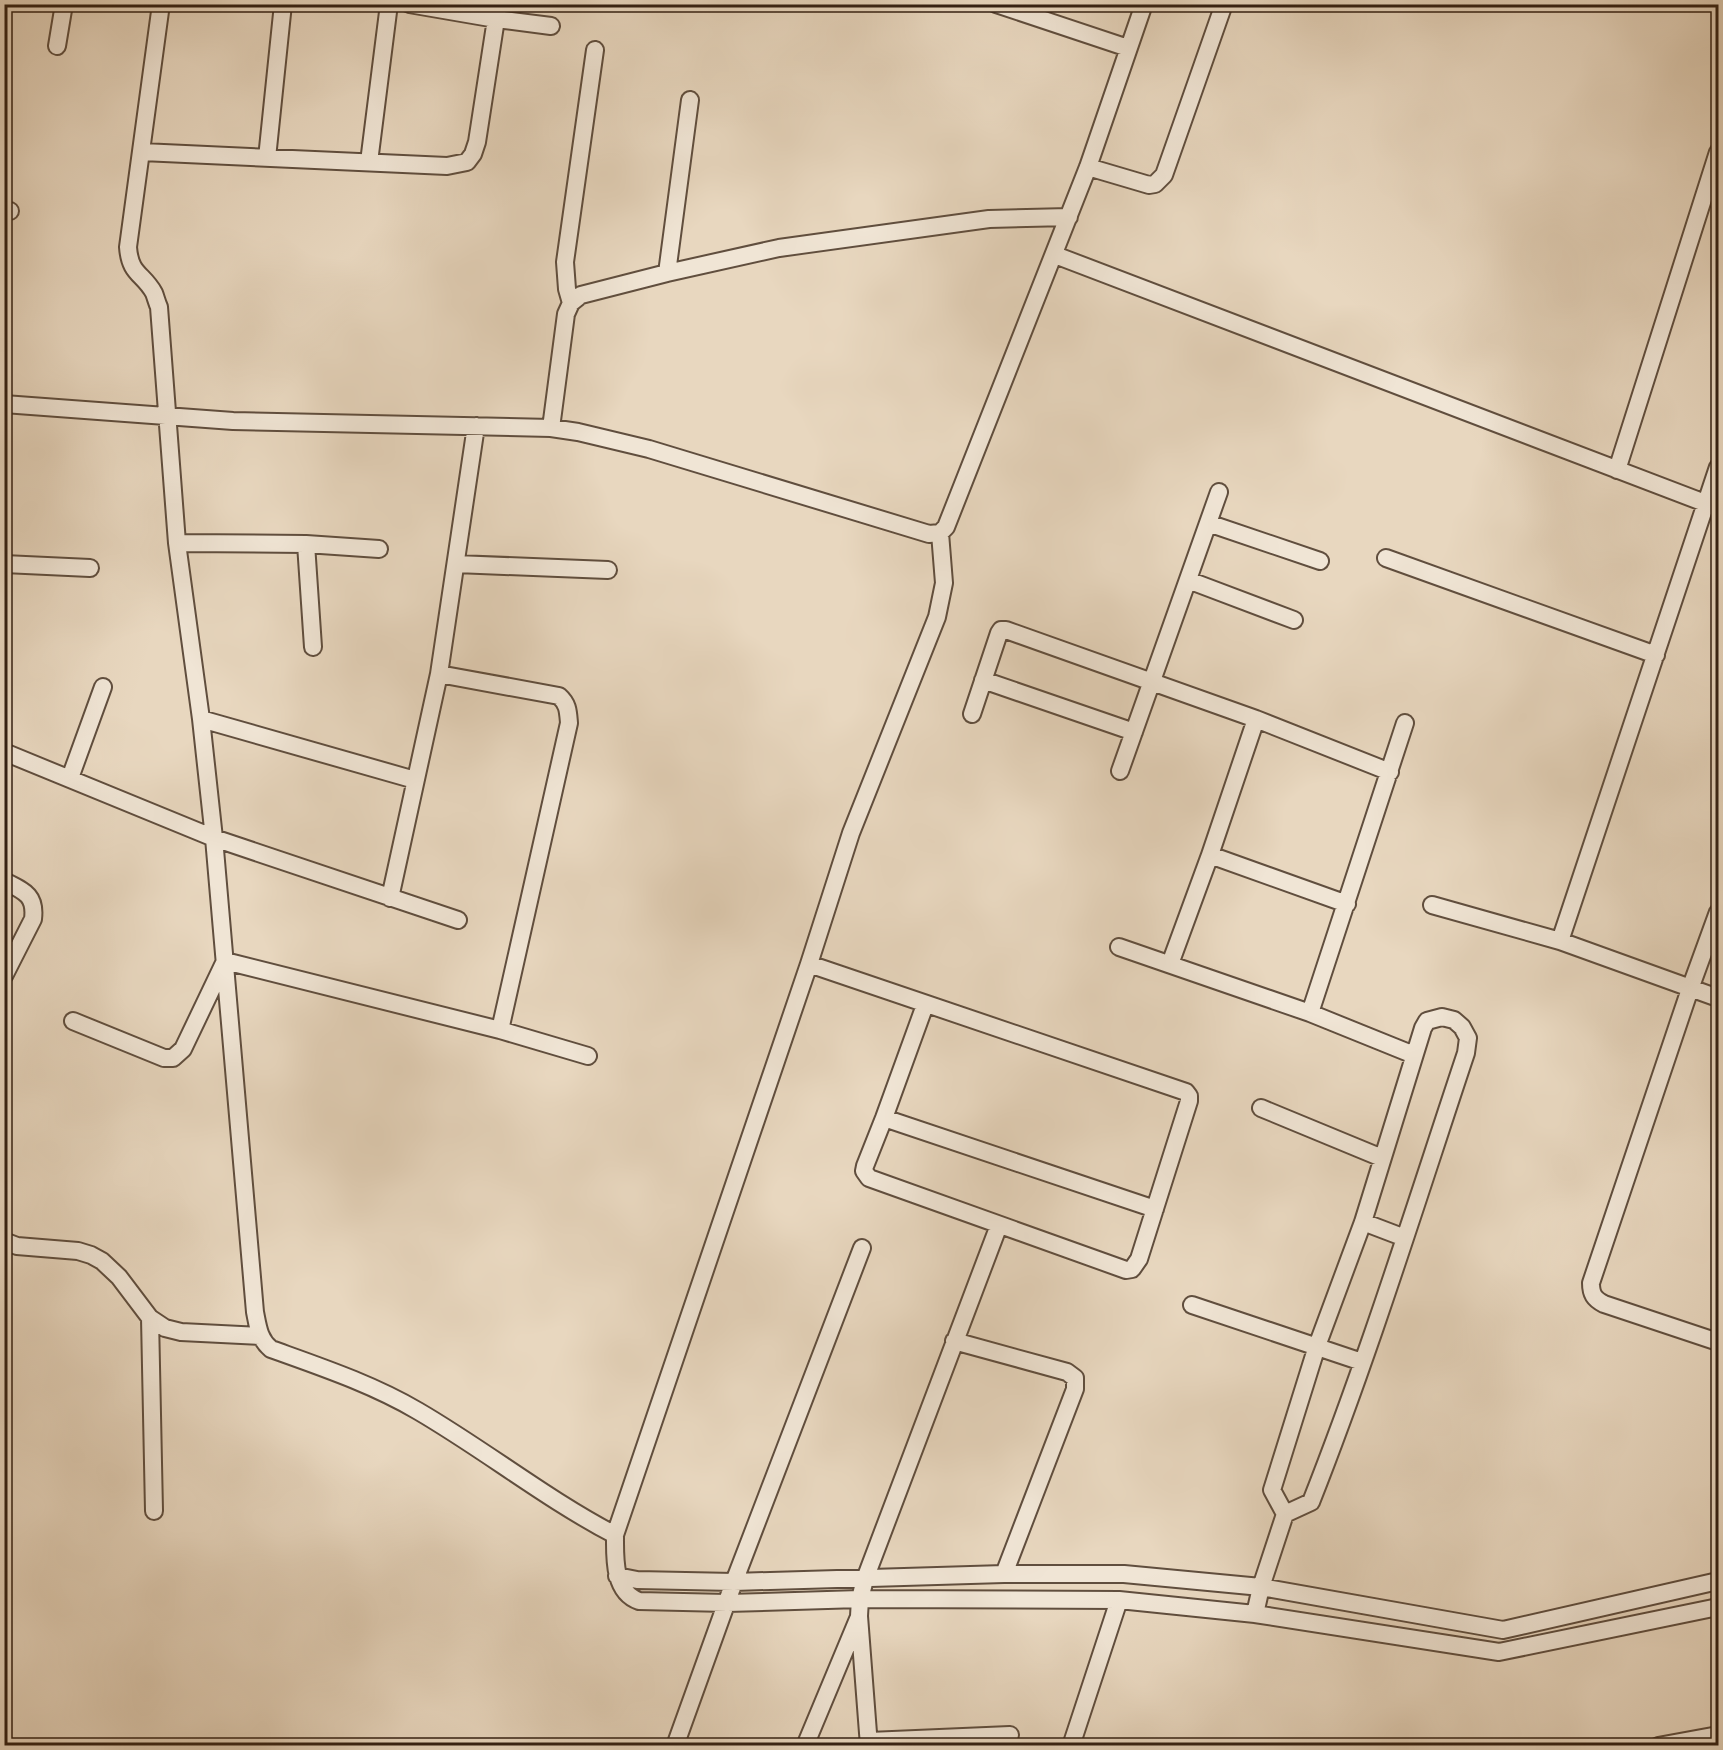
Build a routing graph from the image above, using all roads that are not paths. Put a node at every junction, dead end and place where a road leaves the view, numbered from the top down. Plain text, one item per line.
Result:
1 (64, 4) edge
2 (161, 4) edge
3 (283, 4) edge
4 (389, 4) edge
5 (409, 4) edge
6 (996, 4) edge
7 (1144, 4) edge
8 (1224, 4) edge
9 (496, 19) junction
10 (551, 26) dead end
11 (57, 46) dead end
12 (1128, 48) junction
13 (595, 50) dead end
14 (690, 100) dead end
15 (142, 152) junction
16 (1719, 152) edge
17 (267, 158) junction
18 (369, 162) junction
19 (1088, 167) junction
20 (1068, 217) junction
21 (1054, 255) junction
22 (667, 273) junction
23 (571, 303) junction
24 (4, 404) edge
25 (167, 417) junction
26 (476, 426) junction
27 (551, 428) junction
28 (1719, 467) edge
29 (1617, 470) junction
30 (1219, 492) dead end
31 (1713, 506) edge
32 (1208, 523) junction
33 (939, 533) junction
34 (177, 543) junction
35 (306, 544) junction
36 (379, 549) dead end
37 (1386, 558) dead end
38 (1320, 561) dead end
39 (4, 564) edge
40 (456, 564) junction
41 (90, 568) dead end
42 (608, 570) dead end
43 (1188, 580) junction
44 (1294, 620) dead end
45 (314, 647) dead end
46 (1656, 655) junction
47 (439, 674) junction
48 (983, 680) junction
49 (1152, 681) junction
50 (103, 687) dead end
51 (972, 714) dead end
52 (201, 719) junction
53 (1256, 719) junction
54 (1405, 723) dead end
55 (1134, 732) junction
56 (4, 752) edge
57 (1120, 771) dead end
58 (1390, 772) junction
59 (70, 778) junction
60 (415, 780) junction
61 (214, 838) junction
62 (1210, 855) junction
63 (4, 881) edge
64 (390, 898) junction
65 (1347, 904) junction
66 (1432, 905) dead end
67 (1719, 912) edge
68 (458, 920) dead end
69 (1560, 941) junction
70 (1119, 946) dead end
71 (225, 961) junction
72 (809, 964) junction
73 (1170, 964) junction
74 (4, 976) edge
75 (1690, 988) junction
76 (1719, 999) edge
77 (925, 1005) junction
78 (1310, 1013) junction
79 (73, 1021) dead end
80 (500, 1030) junction
81 (1414, 1055) junction
82 (588, 1056) dead end
83 (1261, 1108) dead end
84 (884, 1118) junction
85 (1382, 1158) junction
86 (1155, 1209) junction
87 (1363, 1222) junction
88 (999, 1225) junction
89 (1405, 1238) junction
90 (4, 1241) edge
91 (862, 1248) dead end
92 (1192, 1305) dead end
93 (150, 1318) junction
94 (260, 1336) junction
95 (954, 1341) junction
96 (1719, 1342) edge
97 (1317, 1346) junction
98 (1362, 1362) junction
99 (154, 1511) dead end
100 (1285, 1514) junction
101 (615, 1535) junction
102 (1004, 1575) junction
103 (617, 1576) junction
104 (865, 1579) junction
105 (1719, 1581) edge
106 (734, 1582) junction
107 (1261, 1587) junction
108 (860, 1599) junction
109 (1119, 1600) junction
110 (727, 1604) junction
111 (1719, 1607) edge
112 (1254, 1614) junction
113 (859, 1616) junction
114 (1010, 1735) dead end
115 (1719, 1735) edge
116 (869, 1743) edge
117 (675, 1746) edge
118 (805, 1746) edge
119 (1071, 1746) edge
120 (1658, 1746) edge

1 - 11 street
2 - 15 street
3 - 17 street
4 - 18 street
5 - 9 street
6 - 12 street
7 - 12 street
8 - 19 street
9 - 10 street
9 - 18 street
12 - 19 street
13 - 23 street
14 - 22 street
15 - 17 street
15 - 25 street
16 - 29 street
17 - 18 street
19 - 20 street
20 - 21 street
20 - 22 street
21 - 29 street
21 - 33 street
22 - 23 street
23 - 27 street
24 - 25 street
25 - 26 street
25 - 34 street
26 - 27 street
26 - 40 street
27 - 33 street
28 - 31 street
29 - 31 street
30 - 32 street
31 - 46 street
32 - 38 street
32 - 43 street
33 - 72 street
34 - 35 street
34 - 52 street
35 - 36 street
35 - 45 street
37 - 46 street
39 - 41 street
40 - 42 street
40 - 47 street
43 - 44 street
43 - 49 street
46 - 69 street
47 - 60 street
47 - 80 street
48 - 49 street
48 - 51 street
48 - 55 street
49 - 53 street
49 - 55 street
50 - 59 street
52 - 60 street
52 - 61 street
53 - 58 street
53 - 62 street
54 - 58 street
55 - 57 street
56 - 59 street
58 - 65 street
59 - 61 street
60 - 64 street
61 - 64 street
61 - 71 street
62 - 65 street
62 - 73 street
63 - 74 street
64 - 68 street
65 - 78 street
66 - 69 street
67 - 75 street
69 - 75 street
70 - 73 street
71 - 79 street
71 - 80 street
71 - 94 street
72 - 77 street
72 - 101 street
73 - 78 street
75 - 76 street
75 - 96 street
77 - 84 street
77 - 86 street
78 - 81 street
80 - 82 street
81 - 85 street
81 - 89 street
83 - 85 street
84 - 86 street
84 - 88 street
85 - 87 street
86 - 88 street
87 - 89 street
87 - 97 street
88 - 95 street
89 - 98 street
90 - 93 street
91 - 106 street
92 - 97 street
93 - 94 street
93 - 99 street
94 - 101 street
95 - 102 street
95 - 104 street
97 - 98 street
97 - 100 street
98 - 100 street
100 - 107 street
101 - 103 street
102 - 104 street
102 - 107 street
103 - 106 street
103 - 110 street
104 - 106 street
104 - 108 street
105 - 107 street
106 - 110 street
107 - 112 street
108 - 109 street
108 - 110 street
108 - 113 street
109 - 112 street
109 - 119 street
110 - 117 street
111 - 112 street
113 - 116 street
113 - 118 street
114 - 116 street
115 - 120 street

